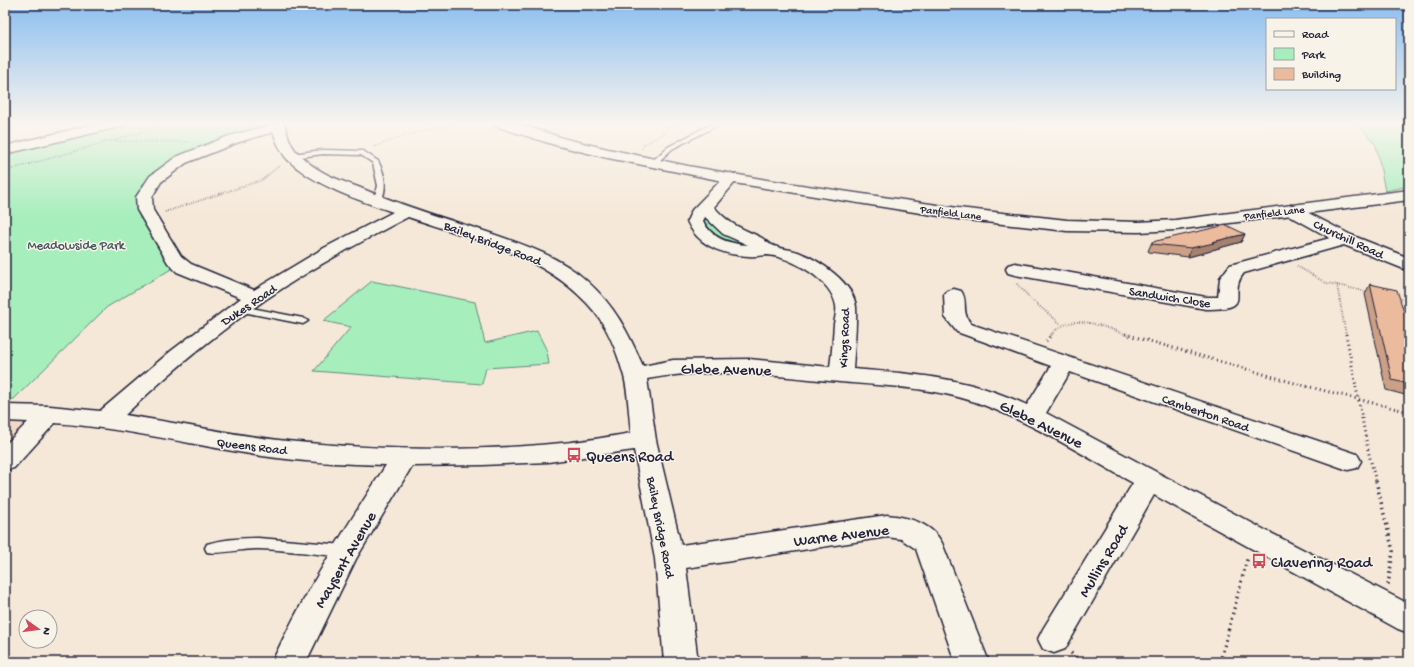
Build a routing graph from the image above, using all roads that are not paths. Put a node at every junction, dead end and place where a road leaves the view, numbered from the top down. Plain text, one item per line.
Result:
1 (196, 154) edge
2 (307, 154) edge
3 (365, 154) edge
4 (615, 154) edge
5 (663, 154) edge
6 (292, 156) joint
7 (654, 163) junction
8 (731, 178) junction
9 (1409, 195) edge
10 (377, 201) junction
11 (1291, 210) junction
12 (407, 211) junction
13 (1346, 239) junction
14 (1409, 265) edge
15 (1015, 268) road end
16 (954, 295) dead end
17 (248, 303) junction
18 (303, 321) dead end
19 (1064, 363) junction
20 (635, 374) junction
21 (841, 375) junction
22 (5, 413) edge
23 (50, 414) junction
24 (1032, 416) junction
25 (105, 420) junction
26 (644, 440) junction
27 (404, 458) junction
28 (5, 461) edge
29 (1348, 461) dead end
30 (1149, 480) junction
31 (212, 548) dead end
32 (346, 551) junction
33 (670, 559) junction
34 (1409, 620) edge
35 (1054, 639) dead end
36 (289, 662) edge
37 (682, 662) edge
38 (972, 662) edge

1 - 17 street
2 - 6 lane
3 - 10 lane
4 - 7 street, Panfield Lane
5 - 7 lane
6 - 10 street, Bailey Bridge Road
7 - 8 street, Panfield Lane
8 - 11 street, Panfield Lane
8 - 21 street, Kings Road
9 - 11 street, Panfield Lane
10 - 12 street, Bailey Bridge Road
11 - 13 street, Churchill Road
12 - 17 street, Dukes Road
12 - 20 street, Bailey Bridge Road
13 - 14 street, Churchill Road
13 - 15 street, Sandwich Close
16 - 19 street, Camberton Road
17 - 18 lane
17 - 25 street, Dukes Road
19 - 24 street
19 - 29 street, Camberton Road
20 - 21 street, Glebe Avenue
20 - 26 street, Bailey Bridge Road
21 - 24 street, Glebe Avenue
22 - 23 street, Queens Road
23 - 25 street, Queens Road
23 - 28 street
24 - 30 street, Glebe Avenue
25 - 27 street, Queens Road
26 - 27 street, Queens Road
26 - 33 street, Bailey Bridge Road
27 - 32 street, Maysent Avenue
30 - 34 street, Glebe Avenue
30 - 35 street, Mullins Road
31 - 32 lane
32 - 36 street, Maysent Avenue
33 - 37 street, Bailey Bridge Road
33 - 38 street, Warne Avenue

